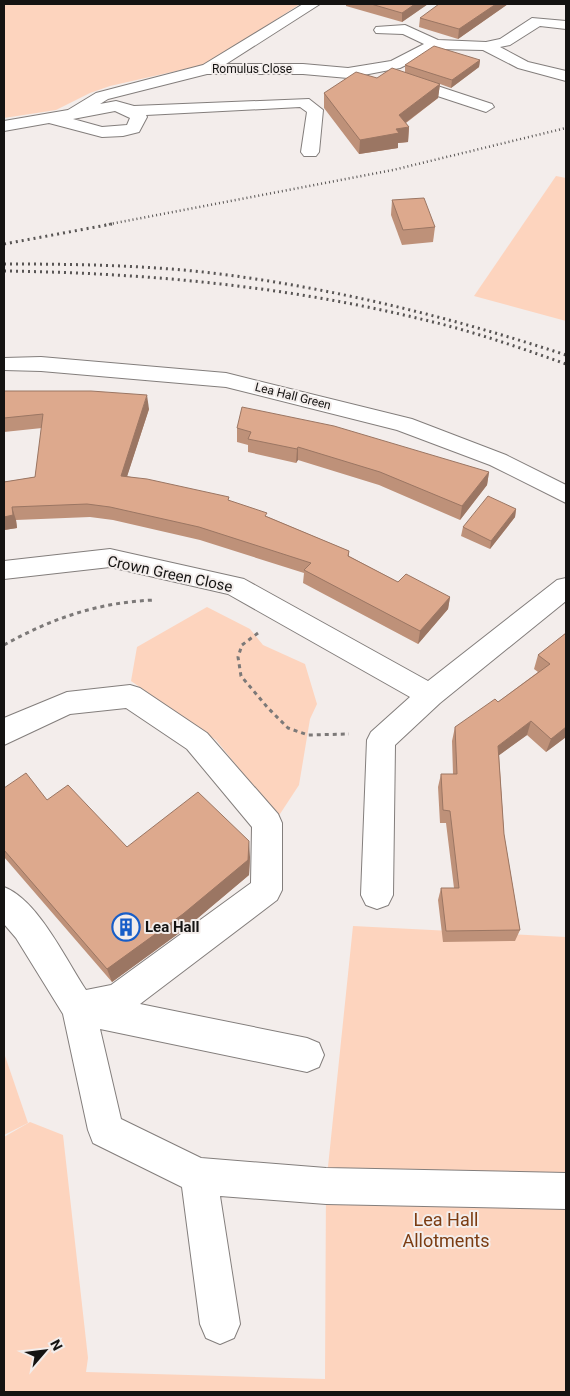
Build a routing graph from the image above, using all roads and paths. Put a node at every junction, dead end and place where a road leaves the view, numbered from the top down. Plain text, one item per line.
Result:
1 (313, 4) edge
2 (419, 19) edge
3 (566, 25) edge
4 (405, 29) junction
5 (381, 30) dead end
6 (436, 44) junction
7 (486, 46) junction
8 (207, 69) junction
9 (372, 69) junction
10 (566, 76) edge
11 (486, 107) dead end
12 (133, 111) junction
13 (70, 115) junction
14 (52, 118) junction
15 (4, 126) edge
16 (310, 152) dead end
17 (4, 364) edge
18 (566, 495) edge
19 (4, 570) edge
20 (566, 587) edge
21 (158, 600) dead end
22 (253, 625) dead end
23 (260, 632) junction
24 (266, 637) dead end
25 (4, 646) edge
26 (430, 695) junction
27 (4, 733) edge
28 (381, 740) junction
29 (377, 895) dead end
30 (4, 902) edge
31 (78, 1008) junction
32 (307, 1055) dead end
33 (199, 1176) junction
34 (566, 1191) edge
35 (220, 1324) dead end

1 - 8 street
2 - 4 street
3 - 7 street
4 - 5 street, Romulus Close
4 - 6 street, Romulus Close
6 - 7 street, Romulus Close
6 - 9 street, Romulus Close
7 - 10 street, Romulus Close
8 - 9 street, Romulus Close
8 - 13 street, Romulus Close
9 - 11 street
12 - 13 street
12 - 14 street
12 - 16 street
13 - 14 street
14 - 15 street
17 - 18 street, Lea Hall Green
19 - 26 street, Crown Green Close
20 - 26 street
21 - 25 path
22 - 23 path
23 - 24 path
23 - 28 path
26 - 28 street
27 - 31 street
28 - 29 street
30 - 31 street
31 - 32 street
31 - 33 street
33 - 34 street
33 - 35 street

